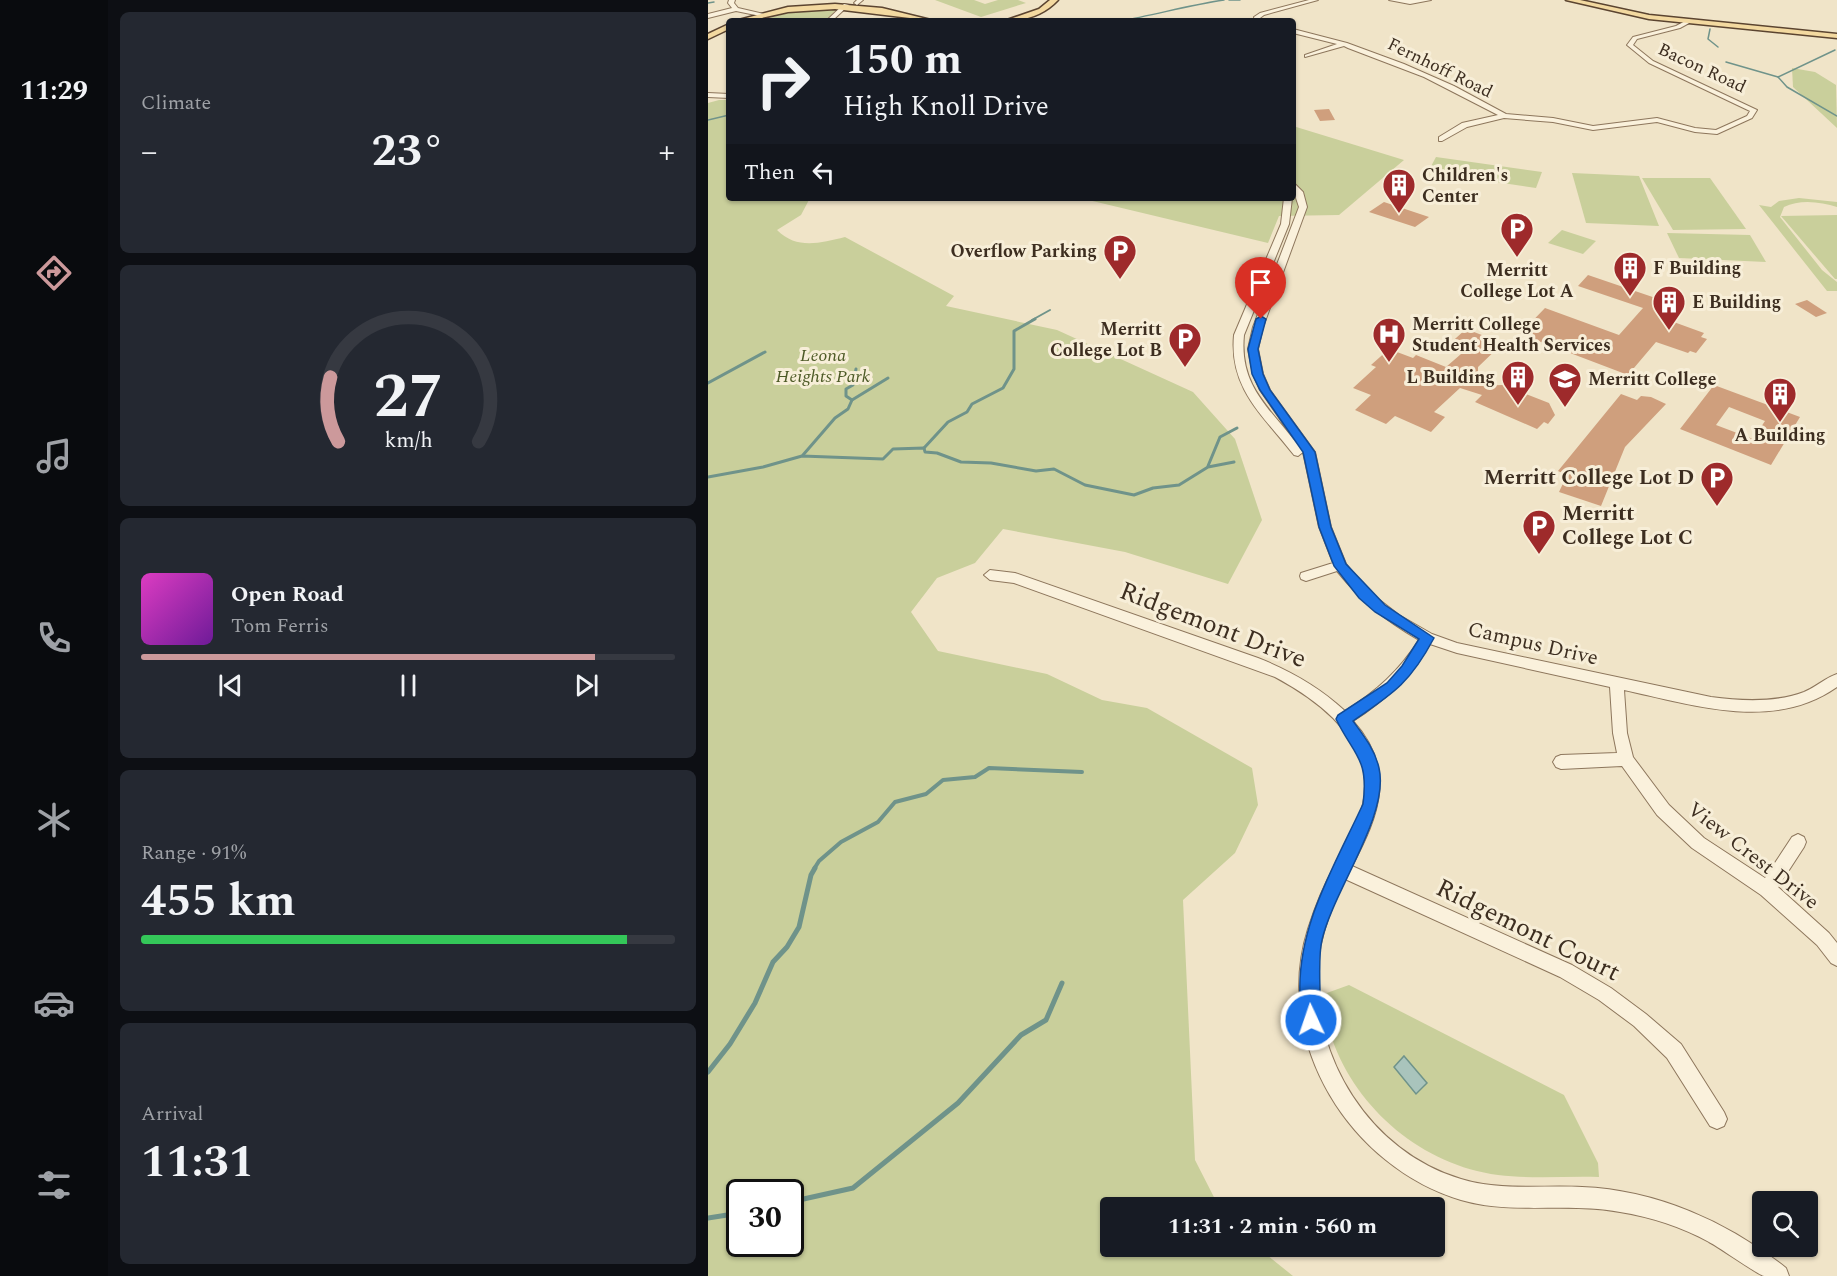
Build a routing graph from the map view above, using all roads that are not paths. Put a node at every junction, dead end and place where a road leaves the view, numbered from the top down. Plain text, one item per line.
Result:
1 (732, 0) edge
2 (1054, 0) edge
3 (1062, 0) edge
4 (1315, 0) edge
5 (1392, 0) edge
6 (1428, 0) edge
7 (1570, 0) edge
8 (1589, 0) edge
9 (859, 1) edge
10 (846, 5) junction
11 (736, 9) junction
12 (761, 14) junction
13 (708, 16) edge
14 (748, 18) edge
15 (755, 18) edge
16 (832, 18) edge
17 (909, 18) edge
18 (920, 18) edge
19 (1018, 18) edge
20 (1029, 18) edge
21 (1257, 18) edge
22 (1689, 21) junction
23 (726, 28) edge
24 (1296, 32) edge
25 (726, 34) edge
26 (1837, 34) edge
27 (708, 37) edge
28 (708, 43) edge
29 (1346, 43) junction
30 (1306, 56) dead end
31 (708, 93) edge
32 (726, 93) edge
33 (1504, 116) junction
34 (1442, 138) dead end
35 (1296, 188) edge
36 (1288, 201) edge
37 (1312, 471) junction
38 (1340, 566) junction
39 (990, 575) dead end
40 (1306, 576) dead end
41 (1427, 638) junction
42 (1837, 680) edge
43 (1617, 684) junction
44 (1344, 719) junction
45 (1626, 759) junction
46 (1561, 762) dead end
47 (1798, 842) dead end
48 (1341, 869) junction
49 (1767, 889) junction
50 (1837, 957) edge
51 (1716, 1119) dead end
52 (1778, 1276) edge

1 - 11 street
2 - 19 main road
3 - 20 main road
4 - 21 street
5 - 6 street
7 - 22 main road
8 - 26 main road
9 - 12 main road
9 - 18 main road
10 - 12 main road
10 - 16 street
10 - 17 main road
11 - 12 street
11 - 13 street
12 - 14 main road
12 - 15 main road
22 - 26 main road
22 - 33 street, Bacon Road
23 - 27 main road
24 - 29 street, Fernhoff Road
25 - 28 main road
29 - 30 street
29 - 33 street, Fernhoff Road
31 - 32 street
33 - 34 street, Bacon Road
35 - 37 street, Campus Drive
36 - 37 street, Campus Drive
37 - 38 street, Campus Drive
38 - 40 street
38 - 41 street, Campus Drive
39 - 44 street, Ridgemont Drive
41 - 43 street, Campus Drive
41 - 44 street
42 - 43 street, Campus Drive
43 - 45 street, View Crest Drive
44 - 48 street, Ridgemont Drive
45 - 46 street
45 - 49 street, View Crest Drive
47 - 49 street
48 - 51 street, Ridgemont Court
48 - 52 street, Ridgemont Drive
49 - 50 street, View Crest Drive

